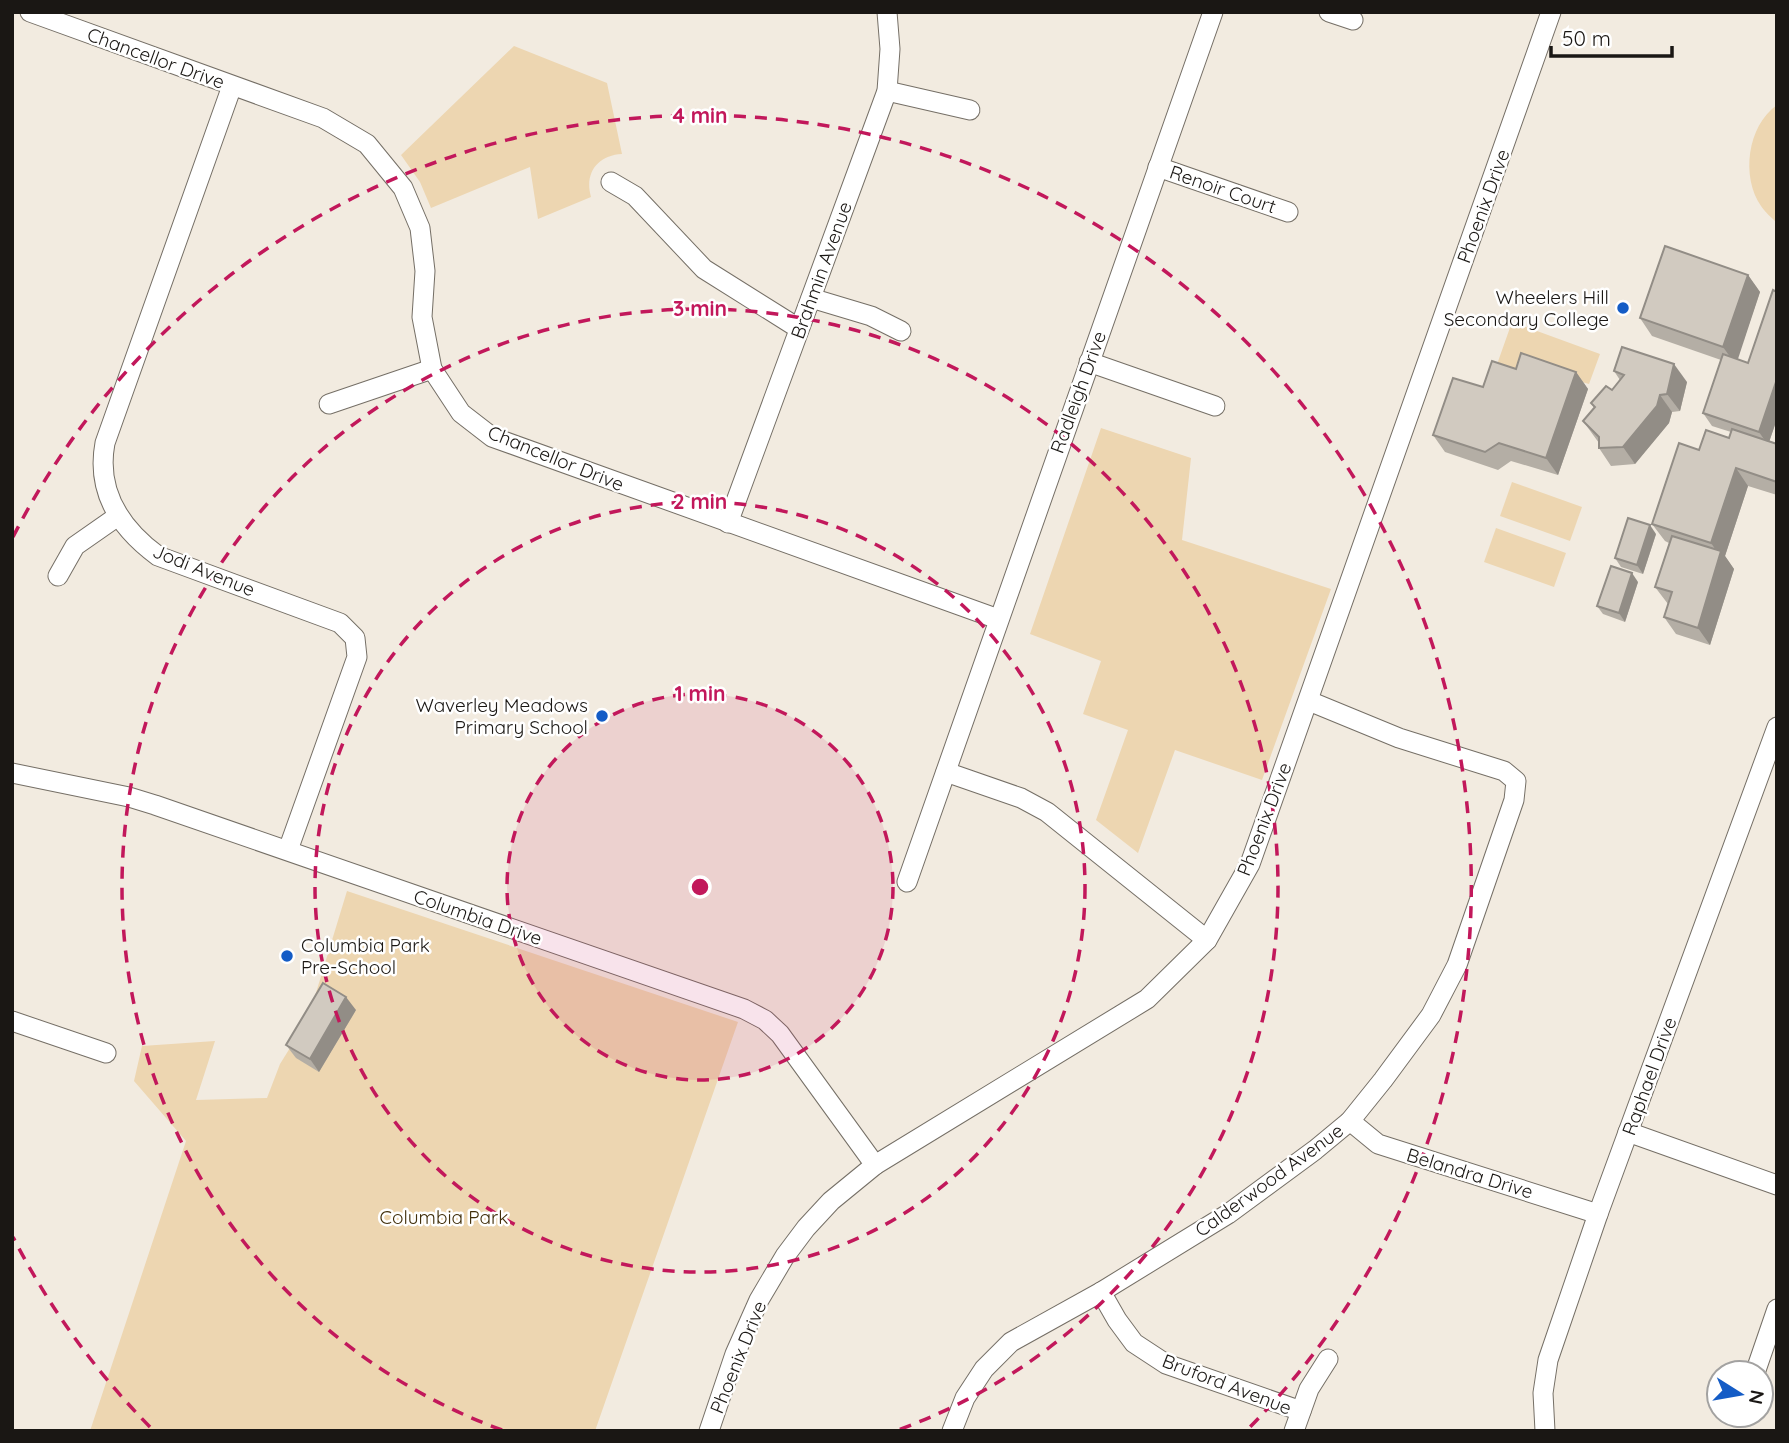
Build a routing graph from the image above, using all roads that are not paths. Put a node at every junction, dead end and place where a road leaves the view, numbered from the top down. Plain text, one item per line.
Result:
1 (30, 12) edge
2 (887, 12) edge
3 (1213, 12) edge
4 (1329, 12) edge
5 (1551, 12) edge
6 (1353, 19) dead end
7 (232, 86) junction
8 (887, 90) junction
9 (970, 110) dead end
10 (1158, 167) junction
11 (611, 182) dead end
12 (1288, 212) dead end
13 (811, 298) junction
14 (799, 328) junction
15 (901, 331) dead end
16 (1089, 362) junction
17 (432, 369) junction
18 (329, 404) dead end
19 (1215, 406) dead end
20 (118, 516) junction
21 (728, 523) junction
22 (58, 576) dead end
23 (998, 619) junction
24 (1309, 701) junction
25 (1777, 727) edge
26 (946, 772) junction
27 (12, 773) edge
28 (288, 850) junction
29 (907, 882) dead end
30 (1207, 940) junction
31 (12, 1021) edge
32 (106, 1054) dead end
33 (1350, 1121) junction
34 (1628, 1132) junction
35 (875, 1165) junction
36 (1777, 1185) edge
37 (1598, 1214) junction
38 (1101, 1292) junction
39 (1777, 1310) edge
40 (1328, 1359) dead end
41 (1760, 1359) edge
42 (1301, 1412) junction
43 (709, 1431) edge
44 (952, 1431) edge
45 (1294, 1431) edge
46 (1545, 1431) edge

1 - 7 street, Chancellor Drive
2 - 8 street, Brahmin Avenue
3 - 10 street, Radleigh Drive
4 - 6 street
5 - 24 street, Phoenix Drive
7 - 17 street, Chancellor Drive
7 - 20 street, Jodi Avenue
8 - 9 street
8 - 13 street, Brahmin Avenue
10 - 12 street, Renoir Court
10 - 16 street, Radleigh Drive
11 - 14 street
13 - 14 street, Brahmin Avenue
13 - 15 street
14 - 21 street, Brahmin Avenue
16 - 19 street
16 - 23 street, Radleigh Drive
17 - 18 street
17 - 21 street, Chancellor Drive
20 - 22 street
20 - 28 street, Jodi Avenue
21 - 23 street, Chancellor Drive
23 - 26 street, Radleigh Drive
24 - 30 street, Phoenix Drive
24 - 33 street, Calderwood Avenue
25 - 34 street, Raphael Drive
26 - 29 street, Radleigh Drive
26 - 30 street
27 - 28 street, Columbia Drive
28 - 35 street, Columbia Drive
30 - 35 street, Phoenix Drive
31 - 32 street
33 - 37 street, Belandra Drive
33 - 38 street, Calderwood Avenue
34 - 36 street
34 - 37 street, Raphael Drive
35 - 43 street, Phoenix Drive
37 - 46 street, Raphael Drive
38 - 42 street, Bruford Avenue
38 - 44 street, Calderwood Avenue
39 - 41 street
40 - 42 street, Bruford Avenue
42 - 45 street, Bruford Avenue

